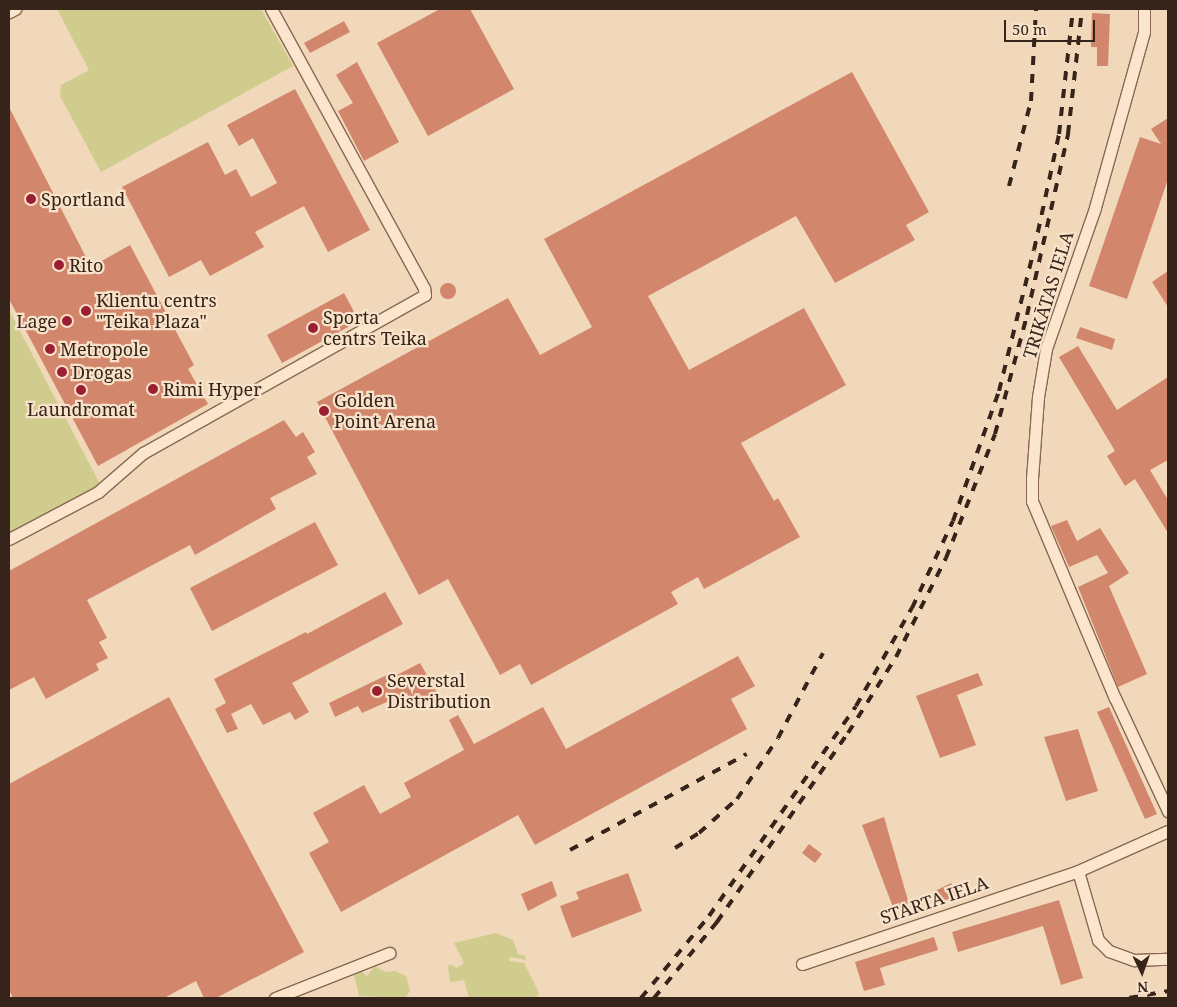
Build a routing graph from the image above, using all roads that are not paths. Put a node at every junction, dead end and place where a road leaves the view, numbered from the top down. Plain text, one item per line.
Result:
1 (15, 9) edge
2 (271, 9) edge
3 (1144, 9) edge
4 (9, 12) edge
5 (9, 539) edge
6 (1168, 811) edge
7 (1168, 831) edge
8 (1078, 871) junction
9 (389, 953) dead end
10 (1168, 959) edge
11 (802, 964) dead end
12 (275, 998) edge

1 - 4 street
2 - 5 street
3 - 6 street, TRIKĀTAS IELA
7 - 8 street, STARTA IELA
8 - 10 street
8 - 11 street, STARTA IELA
9 - 12 street

